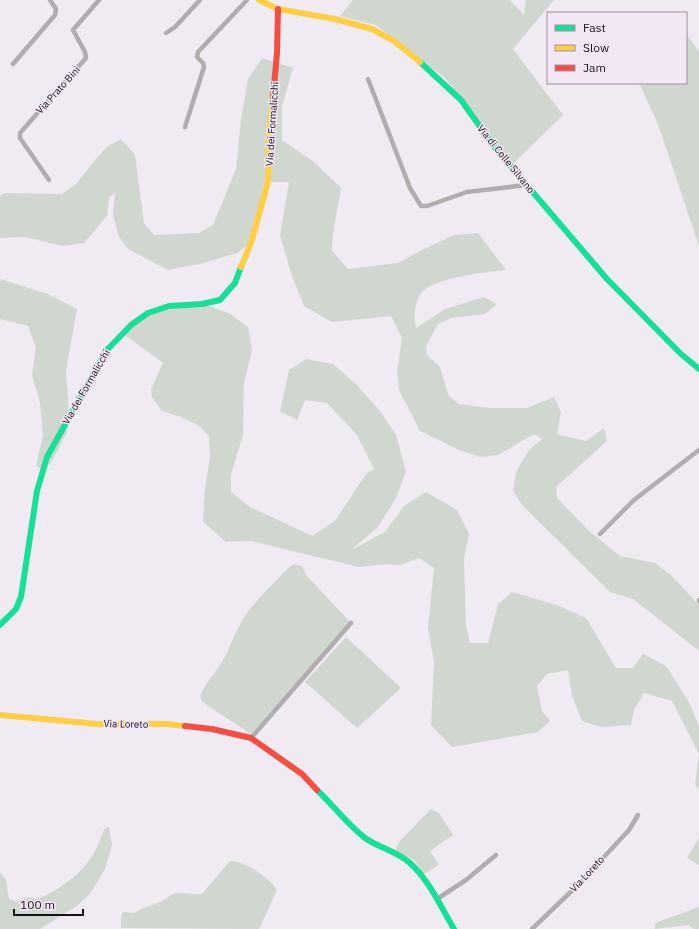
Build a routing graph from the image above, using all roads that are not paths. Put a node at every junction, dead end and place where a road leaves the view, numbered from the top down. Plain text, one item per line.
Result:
1 (50, 0) edge
2 (98, 0) edge
3 (200, 0) edge
4 (247, 0) edge
5 (258, 0) edge
6 (278, 9) junction
7 (166, 33) dead end
8 (13, 64) dead end
9 (368, 79) dead end
10 (185, 127) dead end
11 (49, 180) dead end
12 (526, 185) junction
13 (699, 369) edge
14 (699, 450) edge
15 (600, 534) dead end
16 (351, 623) dead end
17 (0, 625) edge
18 (0, 715) edge
19 (251, 738) junction
20 (638, 815) dead end
21 (496, 855) dead end
22 (437, 900) junction
23 (454, 929) edge
24 (532, 929) edge

1 - 8 street
2 - 11 street, Via Prato Bini
3 - 7 street
4 - 10 street
5 - 6 street
6 - 12 street, Via di Colle Silvano
6 - 17 street, Via dei Formalicchi
9 - 12 street
12 - 13 street, Via di Colle Silvano
14 - 15 street
16 - 19 street
18 - 19 street, Via Loreto
19 - 22 street, Via Loreto
20 - 24 street, Via Loreto
21 - 22 street
22 - 23 street, Via Loreto

